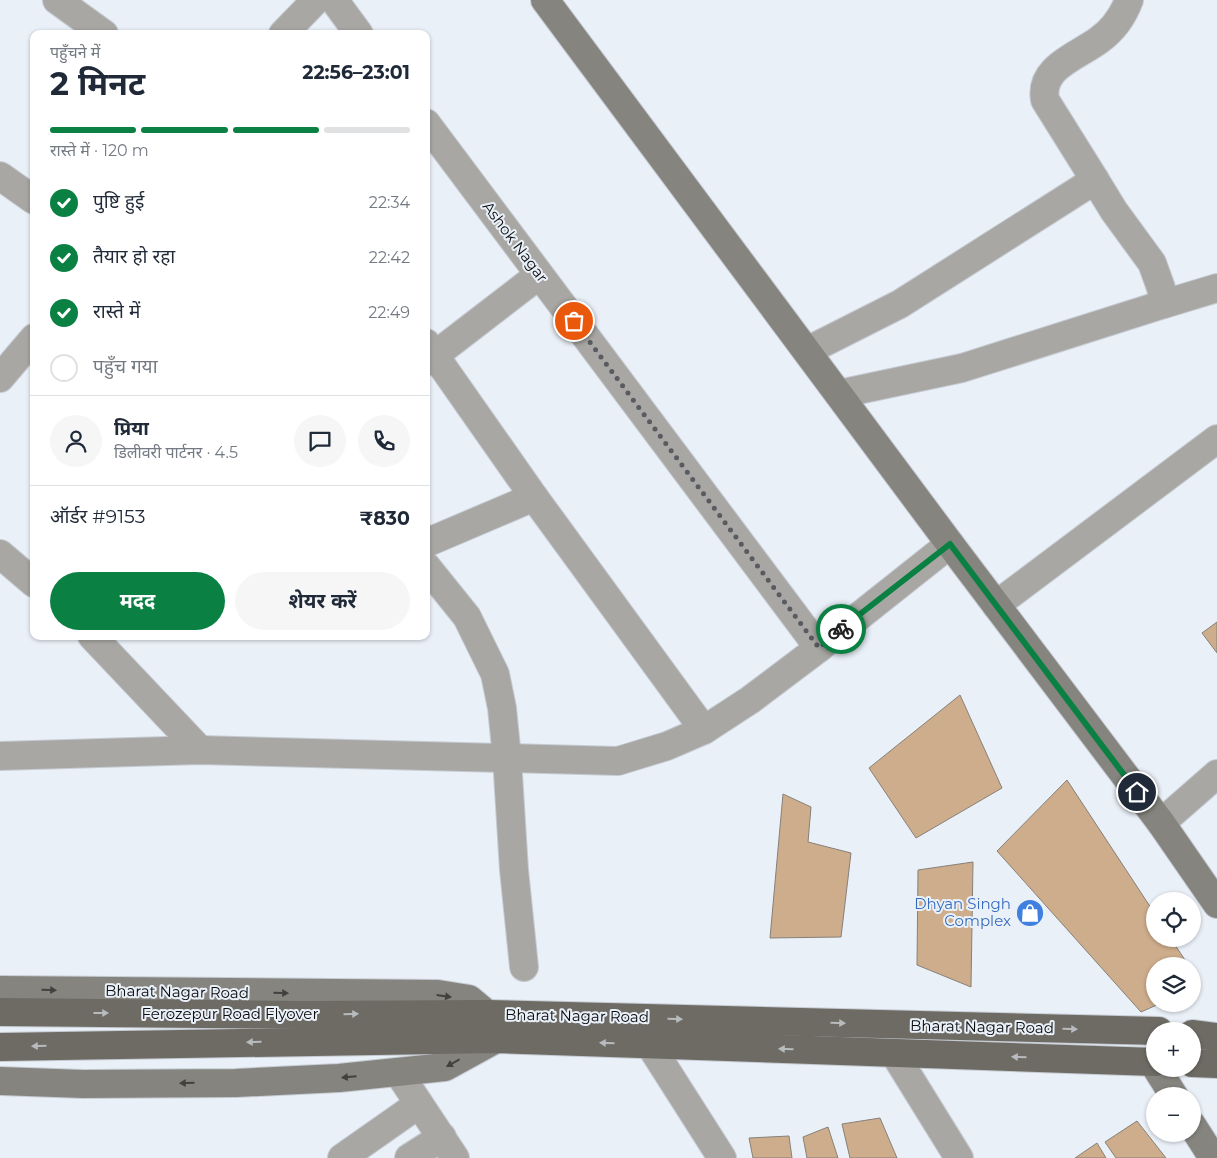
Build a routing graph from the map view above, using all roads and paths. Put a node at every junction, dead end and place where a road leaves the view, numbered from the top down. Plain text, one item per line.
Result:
1 (57, 0) edge
2 (316, 0) edge
3 (334, 0) edge
4 (545, 0) edge
5 (1129, 0) edge
6 (98, 30) edge
7 (287, 30) edge
8 (356, 30) edge
9 (430, 128) edge
10 (0, 176) edge
11 (1095, 180) junction
12 (30, 197) edge
13 (539, 275) junction
14 (1217, 288) edge
15 (1164, 304) junction
16 (30, 343) edge
17 (807, 351) junction
18 (430, 352) edge
19 (430, 354) edge
20 (0, 378) edge
21 (839, 394) junction
22 (1217, 439) edge
23 (534, 497) junction
24 (430, 540) edge
25 (950, 544) junction
26 (0, 554) edge
27 (430, 571) edge
28 (30, 580) edge
29 (996, 605) junction
30 (96, 640) edge
31 (819, 648) junction
32 (704, 730) junction
33 (200, 750) junction
34 (0, 756) edge
35 (507, 758) junction
36 (1217, 774) edge
37 (1161, 823) junction
38 (1217, 904) edge
39 (524, 967) dead end
40 (0, 990) edge
41 (0, 1012) edge
42 (469, 1023) junction
43 (1146, 1031) edge
44 (1201, 1035) edge
45 (1217, 1037) edge
46 (496, 1039) junction
47 (650, 1044) junction
48 (0, 1047) edge
49 (894, 1053) junction
50 (1146, 1064) edge
51 (1201, 1064) edge
52 (1217, 1064) edge
53 (398, 1072) junction
54 (0, 1081) edge
55 (419, 1104) junction
56 (1201, 1139) edge
57 (448, 1147) edge
58 (342, 1158) edge
59 (409, 1158) edge
60 (722, 1158) edge
61 (959, 1158) edge
62 (1213, 1158) edge

1 - 6 street
2 - 7 street
3 - 8 street
4 - 17 street
5 - 11 street
9 - 13 street, Ashok Nagar
10 - 12 street
11 - 15 street
11 - 17 street
13 - 18 street
13 - 31 street, Ashok Nagar
14 - 15 street
15 - 21 street
16 - 20 street
17 - 21 street
19 - 23 street
21 - 25 street
22 - 29 street
23 - 24 street
23 - 32 street
25 - 29 street
25 - 31 street
26 - 28 street
27 - 35 street
29 - 37 street
30 - 33 street
31 - 32 street
32 - 35 street
33 - 34 street
33 - 35 street
35 - 39 street
36 - 37 street
37 - 38 street
40 -> 42 street, Bharat Nagar Road
41 -> 42 main road, Ferozepur Road Flyover
42 -> 43 main road, Bharat Nagar Road
42 - 46 main road, Bharat Nagar Road
42 -> 48 main road, Ferozepur Road Flyover
44 - 45 main road
47 -> 46 main road, Bharat Nagar Road
46 -> 53 street
49 -> 47 main road, Bharat Nagar Road
47 - 60 street
50 -> 49 main road, Bharat Nagar Road
49 - 61 street
51 - 52 main road
53 -> 54 street
53 - 55 street
55 - 57 street
55 - 58 street
56 - 62 street
57 - 59 street

